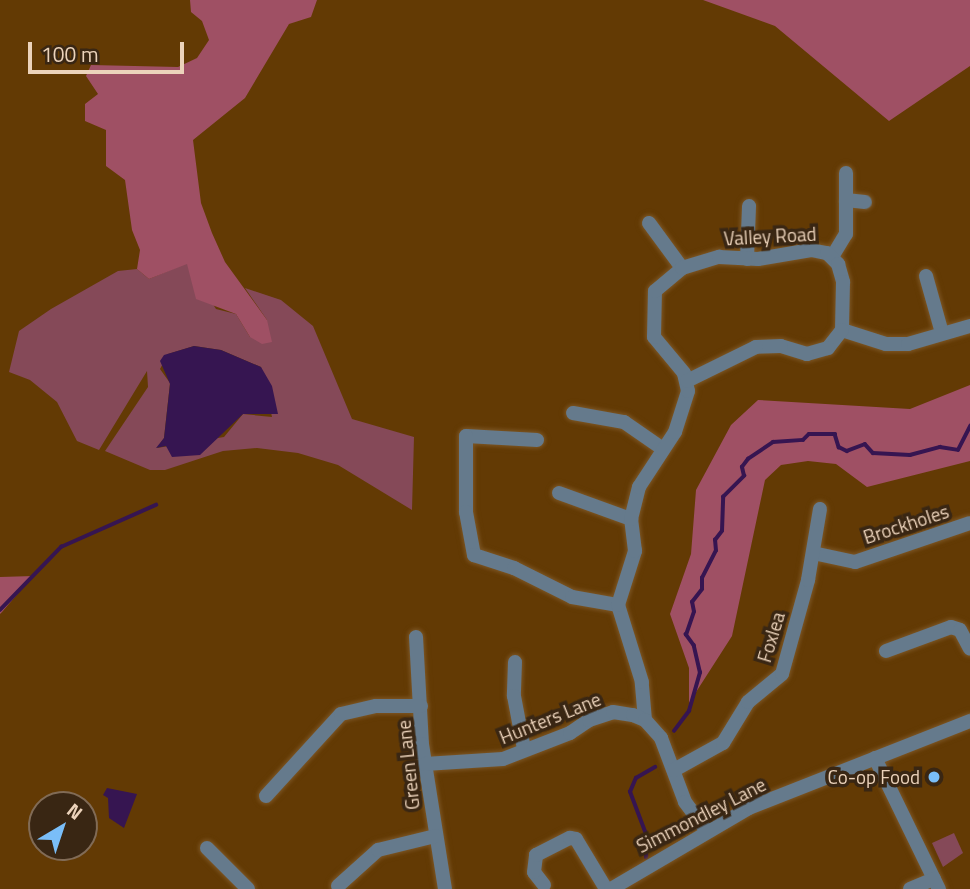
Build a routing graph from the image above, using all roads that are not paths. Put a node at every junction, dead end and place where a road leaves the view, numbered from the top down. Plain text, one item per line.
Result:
1 (846, 173) dead end
2 (846, 200) junction
3 (865, 202) dead end
4 (749, 206) dead end
5 (649, 223) dead end
6 (832, 257) junction
7 (747, 259) junction
8 (682, 268) junction
9 (926, 276) dead end
10 (970, 326) edge
11 (842, 330) junction
12 (942, 333) junction
13 (687, 381) junction
14 (580, 409) dead end
15 (537, 440) dead end
16 (663, 449) junction
17 (559, 493) dead end
18 (820, 509) dead end
19 (631, 519) junction
20 (970, 523) edge
21 (813, 553) junction
22 (618, 605) junction
23 (416, 636) dead end
24 (970, 649) edge
25 (886, 650) dead end
26 (515, 662) dead end
27 (421, 706) junction
28 (645, 720) junction
29 (970, 721) edge
30 (524, 749) junction
31 (875, 758) junction
32 (425, 764) junction
33 (674, 770) junction
34 (266, 796) dead end
35 (706, 830) junction
36 (435, 835) junction
37 (207, 848) dead end
38 (937, 884) edge
39 (544, 885) dead end
40 (338, 886) dead end
41 (248, 889) edge
42 (445, 889) edge
43 (608, 889) edge
44 (910, 889) edge

1 - 2 street
2 - 3 street
2 - 6 street
4 - 7 street
5 - 8 street
6 - 7 street, Valley Road
6 - 11 street, Valley Road
7 - 8 street, Valley Road
8 - 13 street, Valley Road
9 - 12 street
10 - 12 street
11 - 12 street
11 - 13 street
13 - 16 street
14 - 16 street
15 - 22 street
16 - 19 street
17 - 19 street
18 - 21 street, Foxlea
19 - 22 street
20 - 21 street, Brockholes
21 - 33 street, Foxlea
22 - 28 street
23 - 27 street, Green Lane
24 - 25 street
26 - 30 street
27 - 32 street, Green Lane
27 - 34 street
28 - 30 street, Hunters Lane
28 - 33 street
29 - 31 street, Simmondley Lane
30 - 32 street, Hunters Lane
31 - 35 street, Simmondley Lane
31 - 38 street
32 - 36 street, Green Lane
33 - 35 street
35 - 43 street, Simmondley Lane
36 - 40 street
36 - 42 street, Green Lane
37 - 41 street
38 - 44 street
39 - 43 street

